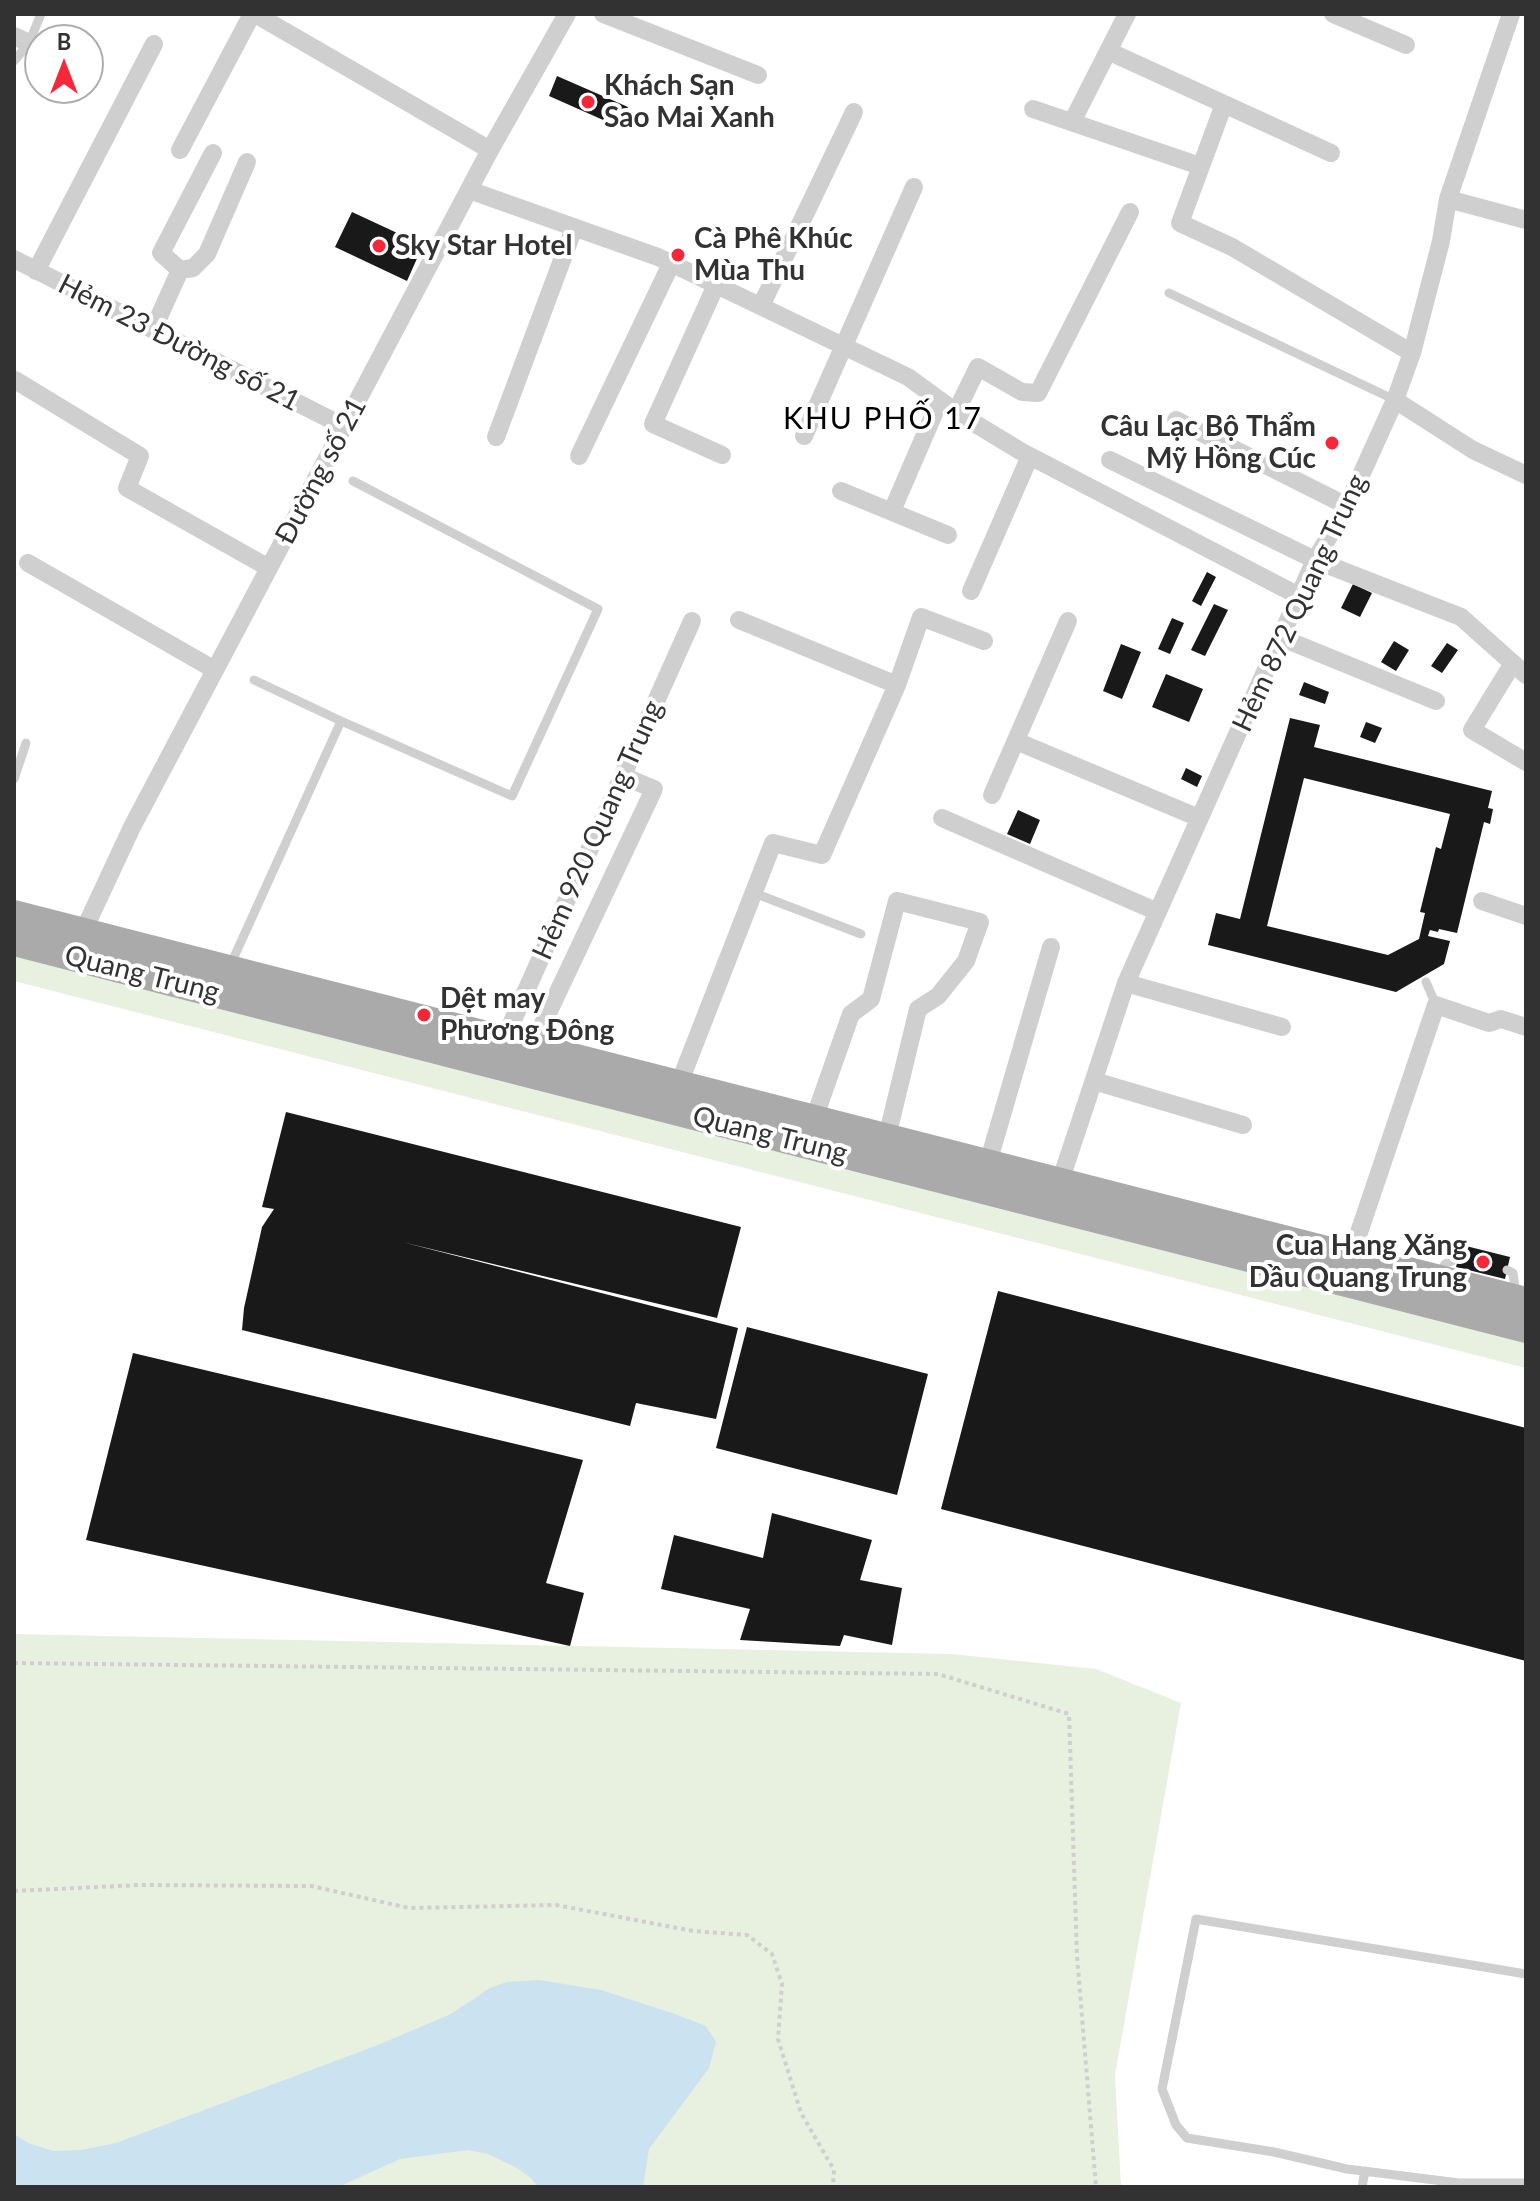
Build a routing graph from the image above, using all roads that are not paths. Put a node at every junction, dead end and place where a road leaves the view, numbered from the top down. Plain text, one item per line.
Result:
1 (41, 14) edge
2 (253, 14) edge
3 (567, 14) edge
4 (603, 14) edge
5 (1127, 14) edge
6 (1333, 14) edge
7 (1511, 14) edge
8 (22, 39) edge
9 (154, 44) dead end
10 (1406, 45) dead end
11 (1108, 51) junction
12 (14, 61) edge
13 (758, 75) dead end
14 (1224, 104) junction
15 (1033, 109) dead end
16 (854, 112) dead end
17 (1072, 122) junction
18 (180, 150) dead end
19 (490, 150) junction
20 (213, 153) dead end
21 (1331, 153) dead end
22 (247, 162) dead end
23 (1200, 166) junction
24 (914, 187) dead end
25 (469, 190) junction
26 (1448, 199) junction
27 (1130, 212) dead end
28 (1526, 220) edge
29 (574, 228) junction
30 (14, 259) edge
31 (671, 264) junction
32 (180, 270) junction
33 (36, 271) junction
34 (716, 285) junction
35 (1169, 293) dead end
36 (761, 306) junction
37 (153, 330) junction
38 (843, 346) junction
39 (1412, 353) junction
40 (15, 380) edge
41 (940, 400) junction
42 (1395, 400) junction
43 (956, 412) junction
44 (1176, 420) dead end
45 (345, 427) junction
46 (804, 436) dead end
47 (496, 437) dead end
48 (722, 455) dead end
49 (579, 456) dead end
50 (1030, 456) junction
51 (1110, 460) dead end
52 (1526, 475) edge
53 (353, 481) dead end
54 (841, 491) dead end
55 (1347, 506) junction
56 (892, 511) junction
57 (948, 535) dead end
58 (1315, 560) junction
59 (28, 563) dead end
60 (269, 568) junction
61 (971, 591) dead end
62 (1299, 596) junction
63 (739, 620) dead end
64 (692, 621) dead end
65 (1068, 621) dead end
66 (1282, 638) junction
67 (984, 641) dead end
68 (1519, 669) edge
69 (215, 670) junction
70 (254, 680) dead end
71 (897, 685) junction
72 (1436, 701) dead end
73 (341, 721) junction
74 (1016, 741) junction
75 (26, 743) dead end
76 (1526, 762) edge
77 (623, 776) junction
78 (14, 779) edge
79 (992, 795) dead end
80 (942, 818) dead end
81 (1199, 818) junction
82 (754, 893) junction
83 (1482, 901) dead end
84 (1158, 912) junction
85 (14, 914) edge
86 (1526, 916) edge
87 (861, 934) dead end
88 (14, 942) edge
89 (78, 944) junction
90 (1051, 947) dead end
91 (228, 969) junction
92 (1426, 982) dead end
93 (1126, 983) junction
94 (1436, 1005) junction
95 (1282, 1027) dead end
96 (1526, 1027) edge
97 (504, 1040) junction
98 (532, 1047) junction
99 (1094, 1081) junction
100 (679, 1084) junction
101 (814, 1119) junction
102 (1243, 1125) dead end
103 (887, 1137) junction
104 (988, 1163) junction
105 (1060, 1182) junction
106 (1351, 1256) junction
107 (1458, 1258) dead end
108 (1507, 1270) dead end
109 (1438, 1278) junction
110 (1521, 1299) edge
111 (1526, 1329) edge
112 (1526, 1974) edge
113 (1365, 2171) junction
114 (1526, 2183) edge
115 (1362, 2187) edge

1 - 8 lane
2 - 18 street
2 - 19 street
3 - 19 street, Đường số 21
4 - 13 street
5 - 11 street
6 - 10 street
7 - 26 street, Hẻm 872 Quang Trung
8 - 12 lane
9 - 33 street
11 - 14 street
11 - 17 street
14 - 21 street
14 - 23 street
15 - 17 street
16 - 36 street
17 - 23 street
19 - 25 street, Đường số 21
20 - 32 street
22 - 32 street
23 - 39 street
24 - 38 street
25 - 29 street
25 - 45 street, Đường số 21
26 - 28 street
26 - 39 street, Hẻm 872 Quang Trung
27 - 43 street
29 - 31 street
29 - 47 street
30 - 33 street, Hẻm 23 Đường số 21
31 - 34 street
31 - 49 street
32 - 37 street
33 - 37 street, Hẻm 23 Đường số 21
34 - 36 street
34 - 48 street
35 - 42 lane
36 - 38 street
37 - 45 street, Hẻm 23 Đường số 21
38 - 41 street
38 - 46 street
39 - 42 street, Hẻm 872 Quang Trung
40 - 60 street
41 - 43 street
41 - 56 street
42 - 52 street
42 - 55 street, Hẻm 872 Quang Trung
43 - 50 street
44 - 55 street
45 - 60 street, Đường số 21
50 - 61 street
50 - 62 street
51 - 58 street
53 - 73 lane
54 - 56 street
55 - 58 street, Hẻm 872 Quang Trung
56 - 57 street
58 - 62 street, Hẻm 872 Quang Trung
58 - 68 street
59 - 69 street
60 - 69 street, Đường số 21
62 - 66 street, Hẻm 872 Quang Trung
63 - 71 street
64 - 77 street, Hẻm 920 Quang Trung
65 - 74 street
66 - 72 street
66 - 81 street, Hẻm 872 Quang Trung
67 - 71 street
68 - 76 street
69 - 89 street, Đường số 21
70 - 73 lane
71 - 82 street
73 - 91 lane
74 - 79 street
74 - 81 street
75 - 78 lane
77 - 97 street, Hẻm 920 Quang Trung
77 - 98 street
80 - 84 street
81 - 84 street, Hẻm 872 Quang Trung
82 - 87 lane
82 - 100 street
83 - 86 street
84 - 93 street, Hẻm 872 Quang Trung
85 - 89 main road, Quang Trung
88 - 89 main road, Quang Trung
89 - 91 main road, Quang Trung
89 - 111 main road, Quang Trung
90 - 104 street
91 - 97 main road, Quang Trung
92 - 94 lane
93 - 95 street
93 - 99 street, Hẻm 872 Quang Trung
94 - 96 street
94 - 106 street
97 - 98 main road, Quang Trung
98 - 100 main road, Quang Trung
99 - 102 street
99 - 105 street, Hẻm 872 Quang Trung
100 - 101 main road, Quang Trung
101 - 103 main road, Quang Trung
101 - 103 street
103 - 104 main road, Quang Trung
104 - 105 main road, Quang Trung
105 - 106 main road, Quang Trung
106 - 109 main road, Quang Trung
107 - 109 lane
108 - 110 lane
109 - 110 main road, Quang Trung
112 - 113 lane
113 - 114 lane
113 - 115 lane

